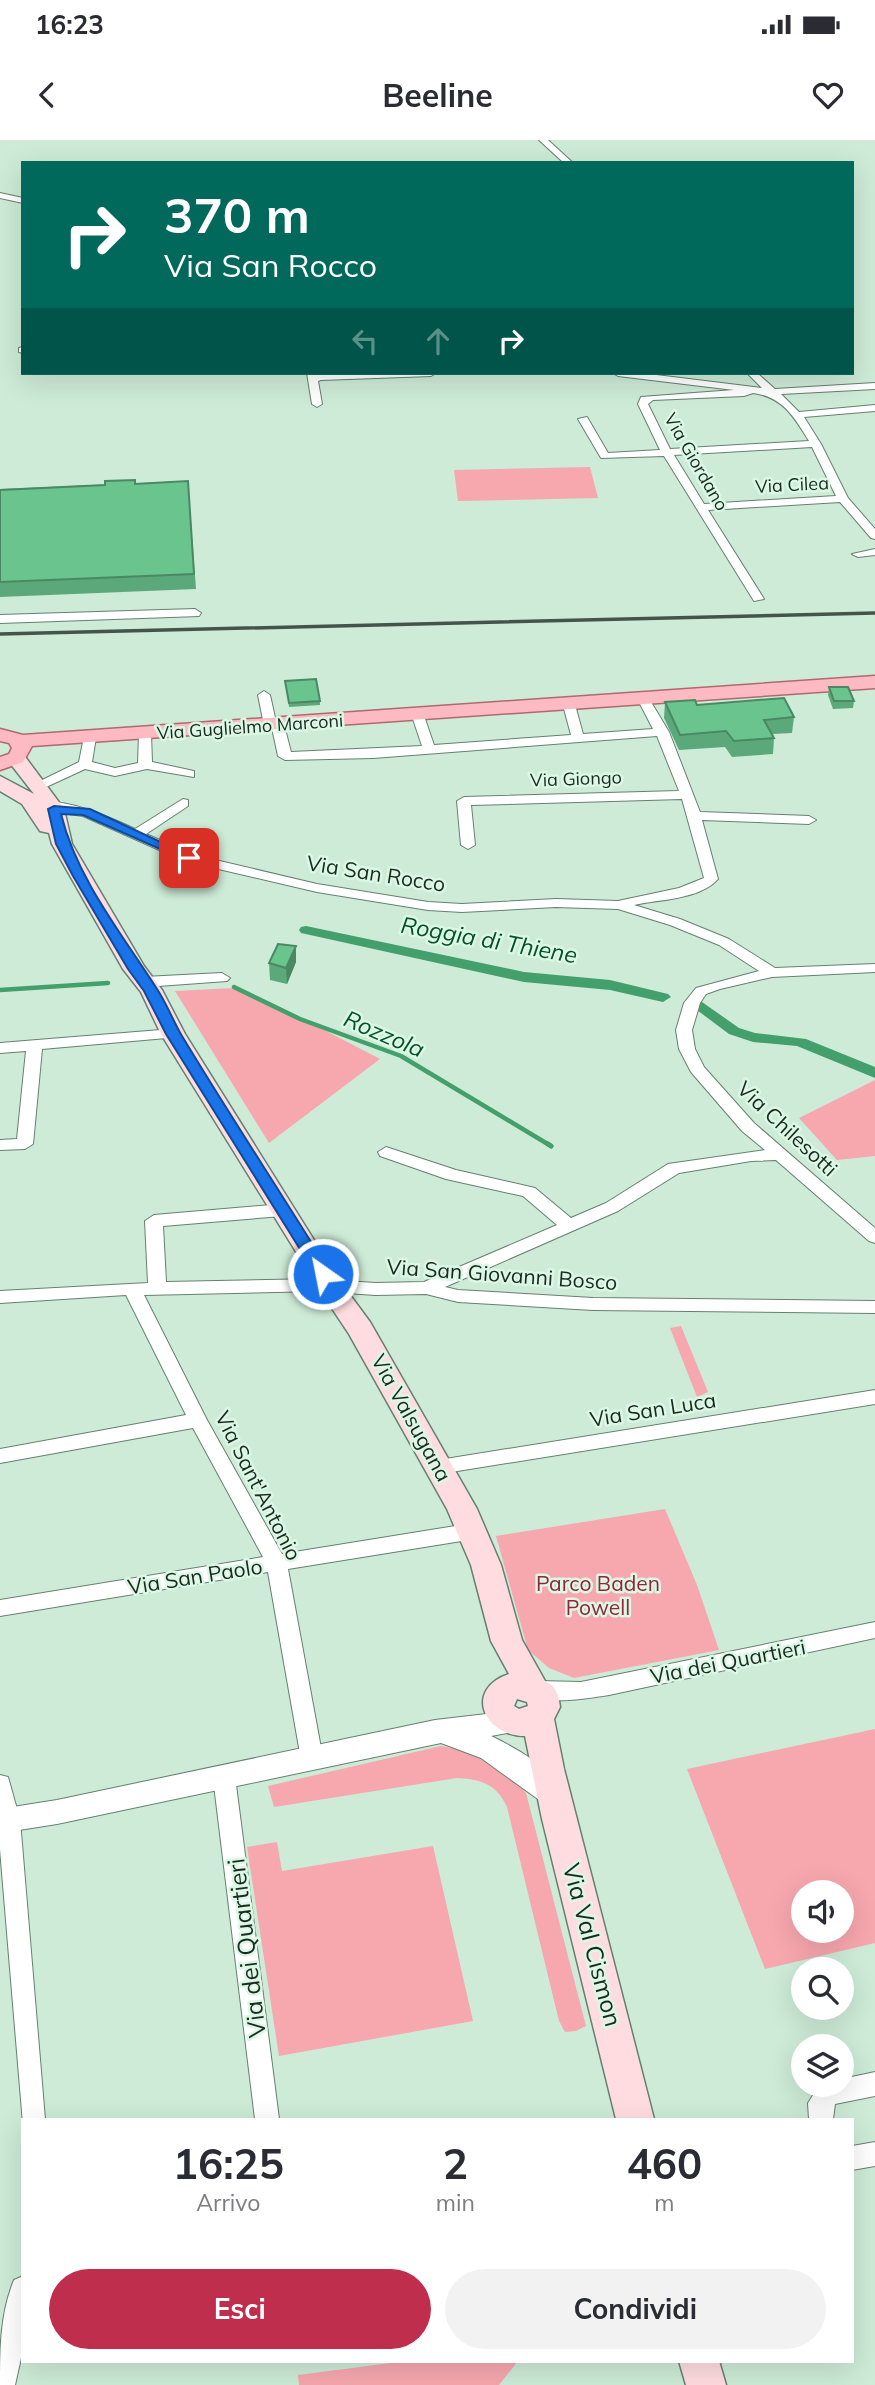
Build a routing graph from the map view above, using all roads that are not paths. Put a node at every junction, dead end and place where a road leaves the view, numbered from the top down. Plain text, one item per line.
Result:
1 (543, 140) edge
2 (567, 161) edge
3 (0, 195) edge
4 (21, 200) edge
5 (374, 375) edge
6 (635, 375) edge
7 (754, 375) edge
8 (312, 376) edge
9 (875, 386) edge
10 (753, 389) junction
11 (770, 392) junction
12 (317, 404) dead end
13 (875, 408) edge
14 (797, 415) junction
15 (583, 419) dead end
16 (816, 444) junction
17 (666, 451) junction
18 (843, 499) junction
19 (701, 507) junction
20 (875, 536) edge
21 (875, 552) edge
22 (858, 554) dead end
23 (758, 599) dead end
24 (195, 613) dead end
25 (0, 619) edge
26 (875, 682) edge
27 (264, 695) dead end
28 (644, 700) junction
29 (569, 705) junction
30 (418, 716) junction
31 (274, 725) junction
32 (663, 732) junction
33 (145, 734) junction
34 (86, 737) junction
35 (578, 738) junction
36 (8, 744) edge
37 (429, 749) junction
38 (85, 764) junction
39 (145, 765) junction
40 (189, 774) dead end
41 (0, 782) edge
42 (31, 790) junction
43 (688, 795) junction
44 (183, 803) dead end
45 (54, 809) junction
46 (696, 816) junction
47 (809, 820) dead end
48 (137, 834) junction
49 (62, 844) junction
50 (468, 845) dead end
51 (619, 905) junction
52 (875, 968) edge
53 (772, 973) junction
54 (222, 978) dead end
55 (145, 982) junction
56 (173, 1034) junction
57 (34, 1046) junction
58 (0, 1048) edge
59 (0, 1145) edge
60 (386, 1152) dead end
61 (783, 1155) junction
62 (282, 1209) junction
63 (569, 1226) junction
64 (875, 1237) edge
65 (330, 1286) junction
66 (157, 1288) junction
67 (426, 1288) junction
68 (132, 1289) junction
69 (0, 1297) edge
70 (875, 1307) edge
71 (875, 1397) edge
72 (198, 1420) junction
73 (0, 1456) edge
74 (439, 1467) junction
75 (474, 1531) junction
76 (277, 1564) junction
77 (0, 1608) edge
78 (875, 1630) edge
79 (522, 1706) junction
80 (444, 1731) junction
81 (312, 1759) junction
82 (224, 1777) junction
83 (549, 1783) junction
84 (0, 1784) edge
85 (4, 1821) edge
86 (875, 2084) edge
87 (33, 2118) edge
88 (267, 2118) edge
89 (635, 2118) edge
90 (821, 2118) edge
91 (875, 2154) edge
92 (854, 2158) edge
93 (21, 2298) edge
94 (700, 2363) edge
95 (1, 2385) edge
96 (706, 2385) edge

1 - 2 street
3 - 4 street
5 - 8 street
6 - 10 street
7 - 11 street
8 - 12 street
9 - 11 street
10 - 11 street
10 - 17 street, Via Giordano
11 - 14 street
13 - 14 street
14 - 16 street
15 - 17 street
16 - 17 street
16 - 18 street
17 - 19 street, Via Giordano
18 - 19 street, Via Cilea
18 - 20 street
19 - 23 street, Via Giordano
21 - 22 street
24 - 25 street
26 - 28 main road, Via Guglielmo Marconi
27 - 31 street
28 - 29 main road, Via Guglielmo Marconi
28 - 32 street
29 - 30 main road, Via Guglielmo Marconi
29 - 35 street
30 - 31 main road, Via Guglielmo Marconi
30 - 37 street
31 - 33 main road, Via Guglielmo Marconi
31 - 37 street
32 - 35 street
32 - 43 street
33 - 34 main road, Via Guglielmo Marconi
33 - 39 street
34 - 36 main road, Via Guglielmo Marconi
34 - 36 main road, Via Guglielmo Marconi
34 - 38 street
35 - 37 street
36 - 42 main road, Via Valsugana
38 - 39 street
38 - 42 street
39 - 40 street
41 - 42 main road, Via Valsugana
42 - 45 main road, Via Valsugana
42 - 49 main road, Via Valsugana
43 - 46 street
43 - 50 street, Via Giongo
44 - 48 street
45 - 48 street, Via San Rocco
45 - 49 main road, Via Valsugana
46 - 47 street
46 - 51 street
48 - 51 street, Via San Rocco
49 - 55 main road, Via Valsugana
51 - 53 street, Via San Rocco
52 - 53 street
53 - 61 street, Via Chilesotti
54 - 55 street
55 - 56 main road, Via Valsugana
56 - 57 street
56 - 62 main road, Via Valsugana
57 - 58 street
57 - 59 street
60 - 63 street
61 - 63 street
61 - 64 street, Via Chilesotti
62 - 65 main road, Via Valsugana
62 - 66 street
63 - 67 street
65 - 66 street, Via San Giovanni Bosco
65 - 67 street, Via San Giovanni Bosco
65 - 74 main road, Via Valsugana
66 - 68 street, Via San Giovanni Bosco
67 - 70 street, Via San Giovanni Bosco
68 - 69 street, Via San Giovanni Bosco
68 - 72 street, Via Sant'Antonio
71 - 74 street, Via San Luca
72 - 73 street
72 - 76 street, Via Sant'Antonio
74 - 75 main road, Via Valsugana
75 - 76 street, Via San Paolo
75 - 79 main road, Via Valsugana
76 - 77 street, Via San Paolo
76 - 81 street, Via Sant'Antonio
78 - 79 street, Via dei Quartieri
79 - 80 street, Via dei Quartieri
79 - 83 main road, Via Val Cismon
80 - 81 street, Via dei Quartieri
80 - 83 street
81 - 82 street, Via dei Quartieri
82 - 85 street, Via dei Quartieri
82 - 88 street, Via dei Quartieri
83 - 89 main road, Via Val Cismon
84 - 85 street
85 - 87 street
86 - 90 street
91 - 92 street
93 - 95 street
94 - 96 main road

